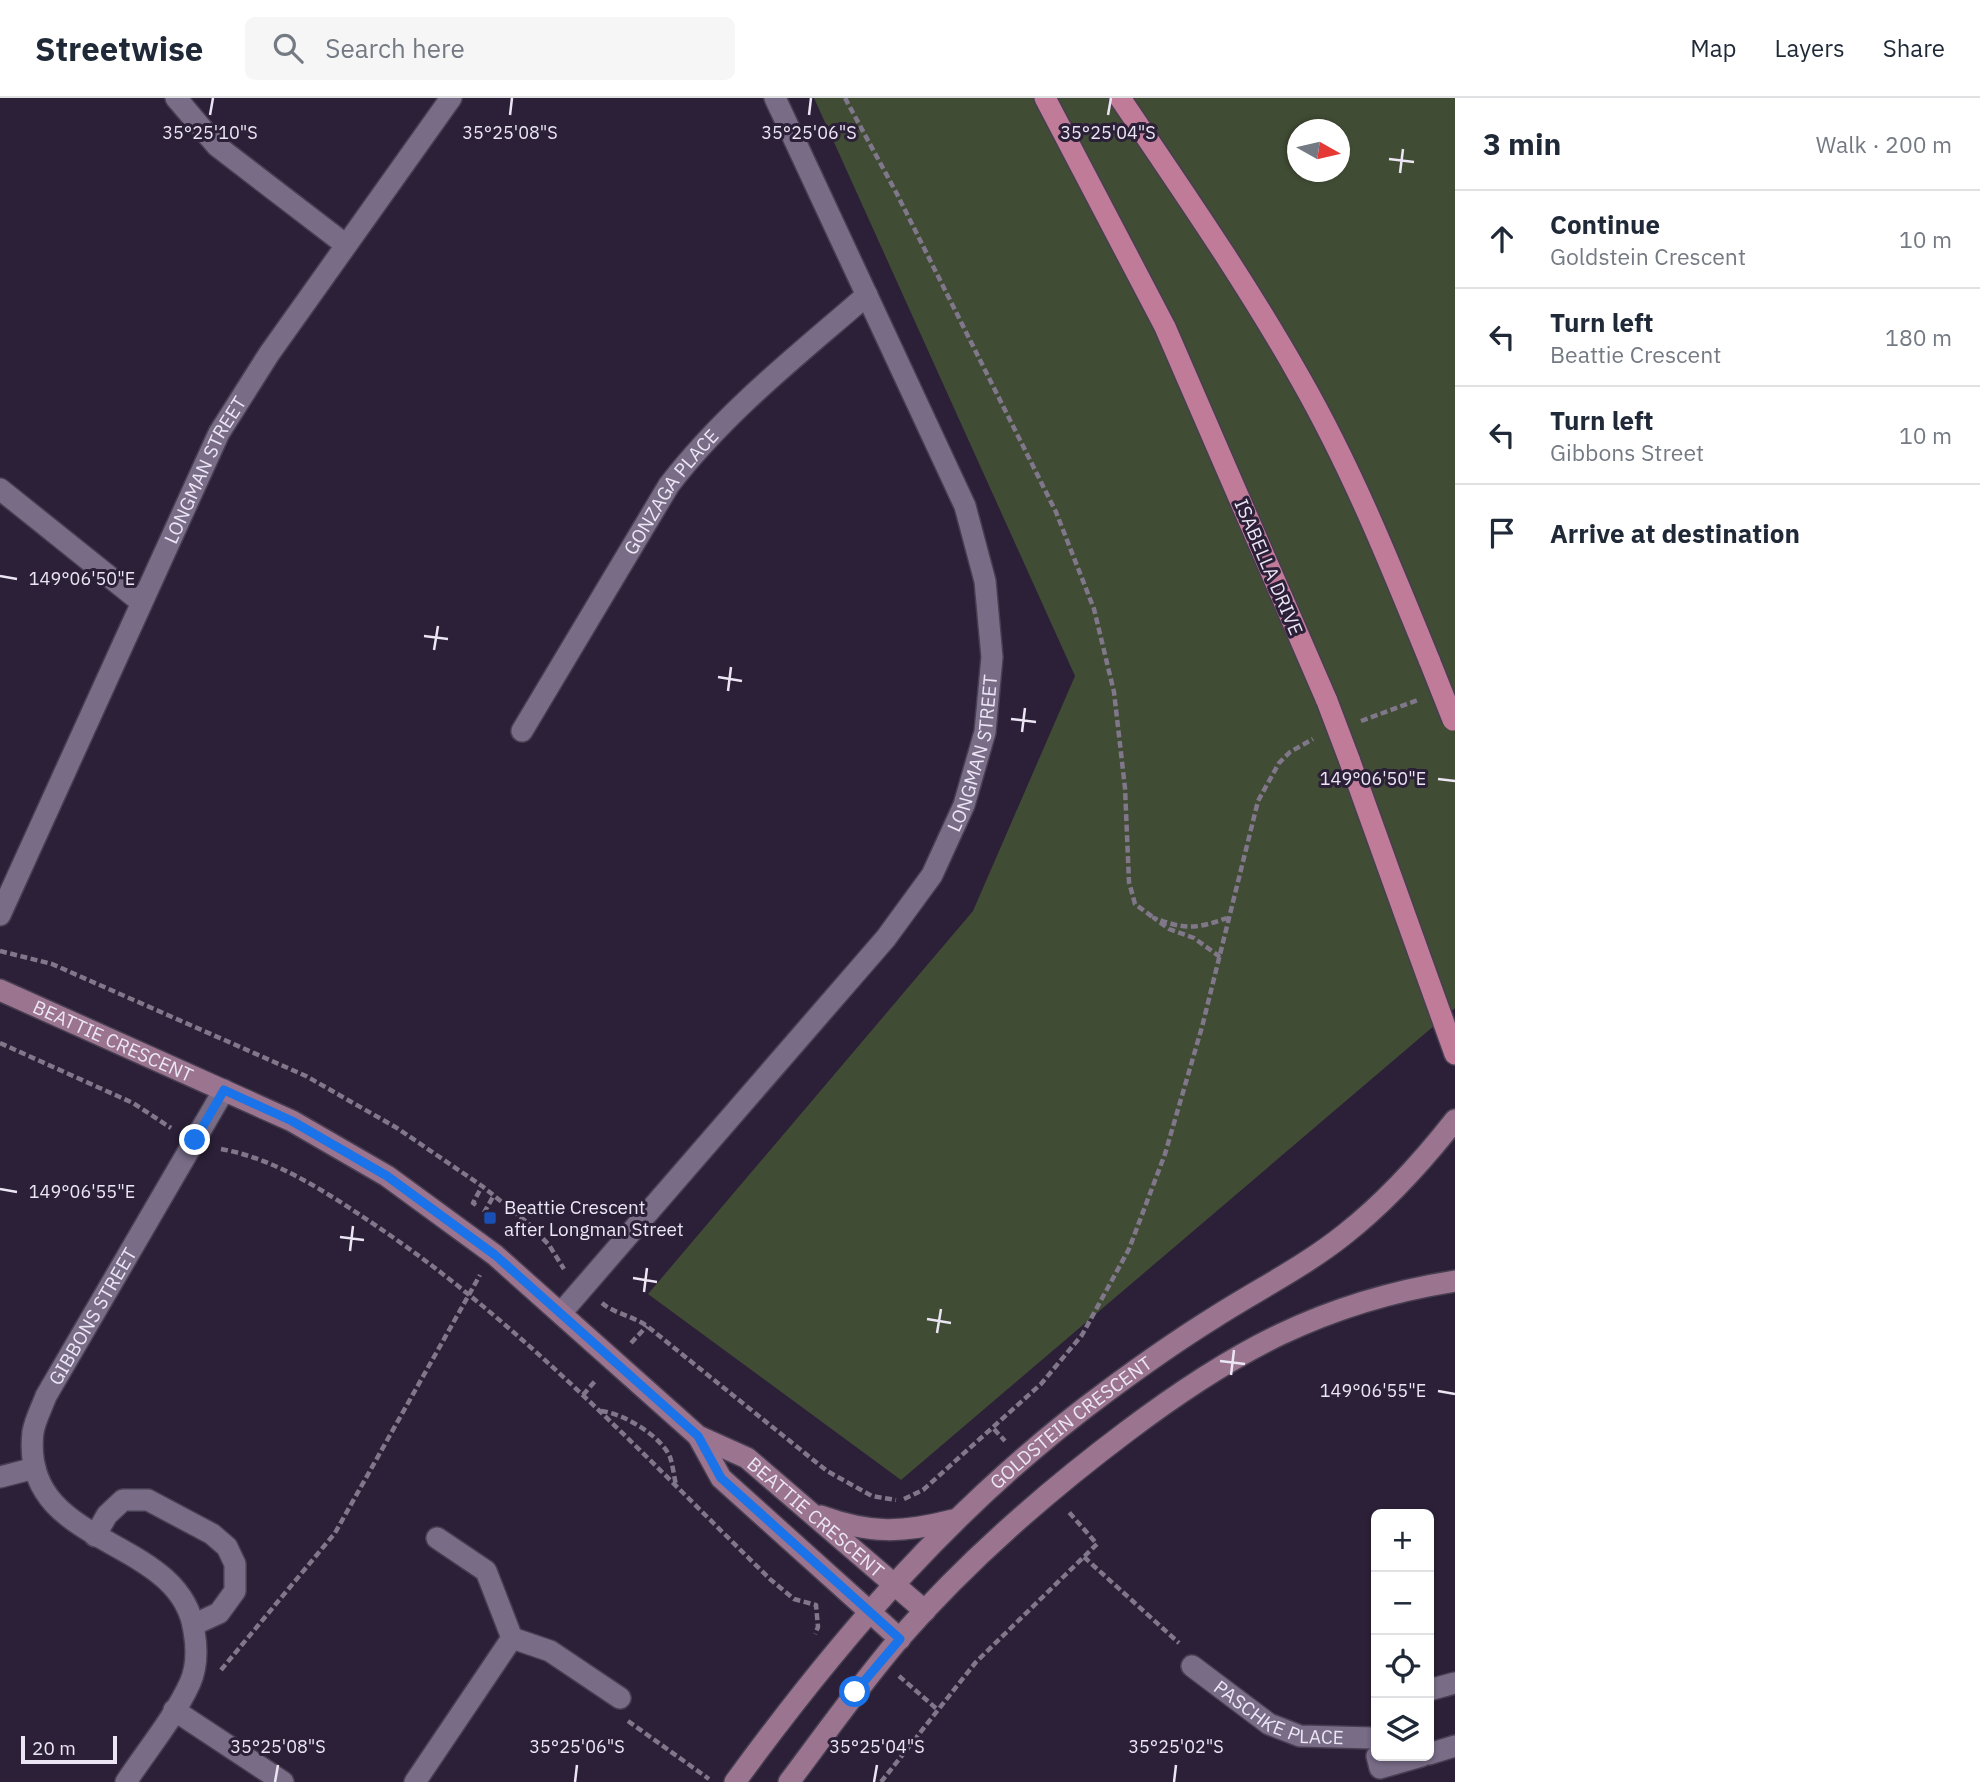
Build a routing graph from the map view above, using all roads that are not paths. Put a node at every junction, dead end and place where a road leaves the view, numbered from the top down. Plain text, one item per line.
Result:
1 (176, 98) edge
2 (451, 98) edge
3 (775, 98) edge
4 (1045, 98) edge
5 (1120, 98) edge
6 (346, 245) junction
7 (867, 295) junction
8 (0, 489) edge
9 (141, 603) junction
10 (1454, 722) edge
11 (522, 731) dead end
12 (0, 915) edge
13 (0, 990) edge
14 (1455, 1054) edge
15 (224, 1090) junction
16 (1455, 1120) edge
17 (1455, 1282) edge
18 (561, 1314) junction
19 (698, 1436) junction
20 (35, 1468) junction
21 (0, 1476) edge
22 (809, 1511) junction
23 (956, 1520) junction
24 (95, 1536) junction
25 (437, 1538) dead end
26 (893, 1583) junction
27 (868, 1611) junction
28 (925, 1611) junction
29 (193, 1625) junction
30 (512, 1638) junction
31 (900, 1639) junction
32 (1192, 1666) road end
33 (1455, 1683) edge
34 (1434, 1689) edge
35 (620, 1698) road end
36 (174, 1710) junction
37 (1455, 1746) edge
38 (1371, 1752) edge
39 (1434, 1752) edge
40 (126, 1782) edge
41 (283, 1782) edge
42 (415, 1782) edge
43 (735, 1782) edge
44 (789, 1782) edge

1 - 6 street
2 - 6 street, LONGMAN STREET
3 - 7 street, LONGMAN STREET
4 - 14 main road, ISABELLA DRIVE, bridge
5 - 10 main road, bridge
6 - 9 street, LONGMAN STREET
7 - 11 street, GONZAGA PLACE
7 - 18 street, LONGMAN STREET
8 - 9 street
9 - 12 street, LONGMAN STREET
13 - 15 street, BEATTIE CRESCENT
15 - 18 street, BEATTIE CRESCENT
15 - 20 street, GIBBONS STREET
16 - 23 street, GOLDSTEIN CRESCENT
17 - 28 street, GOLDSTEIN CRESCENT
18 - 19 street, BEATTIE CRESCENT
19 - 22 street, BEATTIE CRESCENT
19 - 27 street, BEATTIE CRESCENT
20 - 21 street
20 - 24 street, GIBBONS STREET
22 - 23 street
22 - 26 street, BEATTIE CRESCENT
23 - 26 street, GOLDSTEIN CRESCENT
24 - 29 street, GIBBONS STREET
24 - 29 street
25 - 30 street
26 - 27 street, GOLDSTEIN CRESCENT
26 - 28 street, BEATTIE CRESCENT
27 - 31 street, BEATTIE CRESCENT
27 - 43 street, GOLDSTEIN CRESCENT
28 - 31 street, GOLDSTEIN CRESCENT
29 - 36 street, GIBBONS STREET
30 - 35 street
30 - 42 street
31 - 44 street, GOLDSTEIN CRESCENT
32 - 38 street, PASCHKE PLACE
33 - 34 street
36 - 40 street, GIBBONS STREET
36 - 41 street
37 - 39 street

